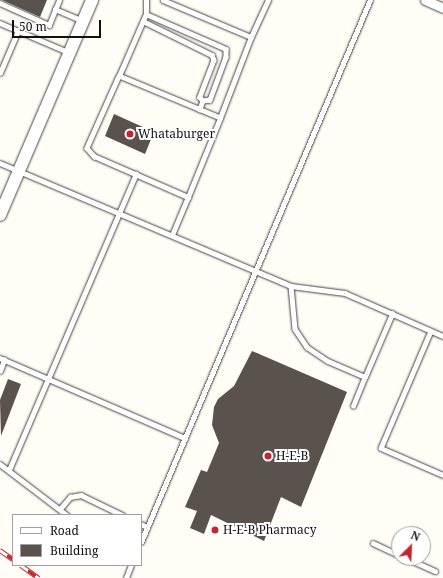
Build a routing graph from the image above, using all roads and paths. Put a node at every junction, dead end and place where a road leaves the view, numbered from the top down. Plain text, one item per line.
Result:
1 (10, 0) edge
2 (59, 0) edge
3 (92, 0) edge
4 (146, 0) edge
5 (163, 0) edge
6 (268, 0) edge
7 (370, 0) edge
8 (425, 0) edge
9 (0, 3) edge
10 (7, 6) junction
11 (443, 8) edge
12 (55, 9) junction
13 (146, 14) junction
14 (83, 21) junction
15 (143, 21) junction
16 (0, 23) edge
17 (18, 31) junction
18 (252, 38) junction
19 (70, 52) junction
20 (0, 73) edge
21 (118, 76) junction
22 (203, 102) junction
23 (200, 110) junction
24 (220, 118) junction
25 (0, 163) edge
26 (19, 171) junction
27 (136, 174) junction
28 (188, 196) junction
29 (119, 213) junction
30 (0, 215) edge
31 (172, 235) junction
32 (256, 270) junction
33 (291, 286) junction
34 (392, 314) junction
35 (431, 331) junction
36 (443, 336) edge
37 (2, 359) edge
38 (0, 370) edge
39 (365, 377) junction
40 (48, 378) junction
41 (353, 406) dead end
42 (185, 438) junction
43 (0, 464) edge
44 (8, 470) junction
45 (443, 475) edge
46 (60, 509) junction
47 (66, 514) edge
48 (120, 514) edge
49 (142, 524) edge
50 (147, 527) junction
51 (142, 540) edge
52 (373, 543) dead end
53 (391, 551) edge
54 (131, 566) edge
55 (424, 566) edge
56 (435, 571) dead end
57 (126, 578) edge

1 - 10 lane
2 - 12 lane
3 - 14 street
4 - 13 lane
5 - 18 lane
6 - 18 lane
7 - 32 lane
8 - 11 street
9 - 10 lane
10 - 12 lane
12 - 14 lane
13 - 15 lane
13 - 22 lane
14 - 19 street
15 - 21 lane
15 - 22 lane
16 - 17 lane
17 - 19 lane
17 - 20 lane
18 - 24 lane
19 - 26 street
21 - 23 lane
21 - 27 lane
22 - 23 lane
23 - 24 lane
24 - 28 lane
25 - 26 lane
26 - 29 lane
26 - 30 street
27 - 28 lane
27 - 29 lane
28 - 31 lane
29 - 31 lane
29 - 40 lane
31 - 32 lane
32 - 33 lane
32 - 42 lane
33 - 34 lane
33 - 39 lane
34 - 35 lane
34 - 39 lane
35 - 36 lane
35 - 45 lane
37 - 38 lane
37 - 40 lane
39 - 41 lane
40 - 42 lane
40 - 44 lane
42 - 50 lane
43 - 44 lane
44 - 46 lane
46 - 47 lane
46 - 48 lane
49 - 50 lane
50 - 51 lane
52 - 53 lane
54 - 57 lane
55 - 56 lane

